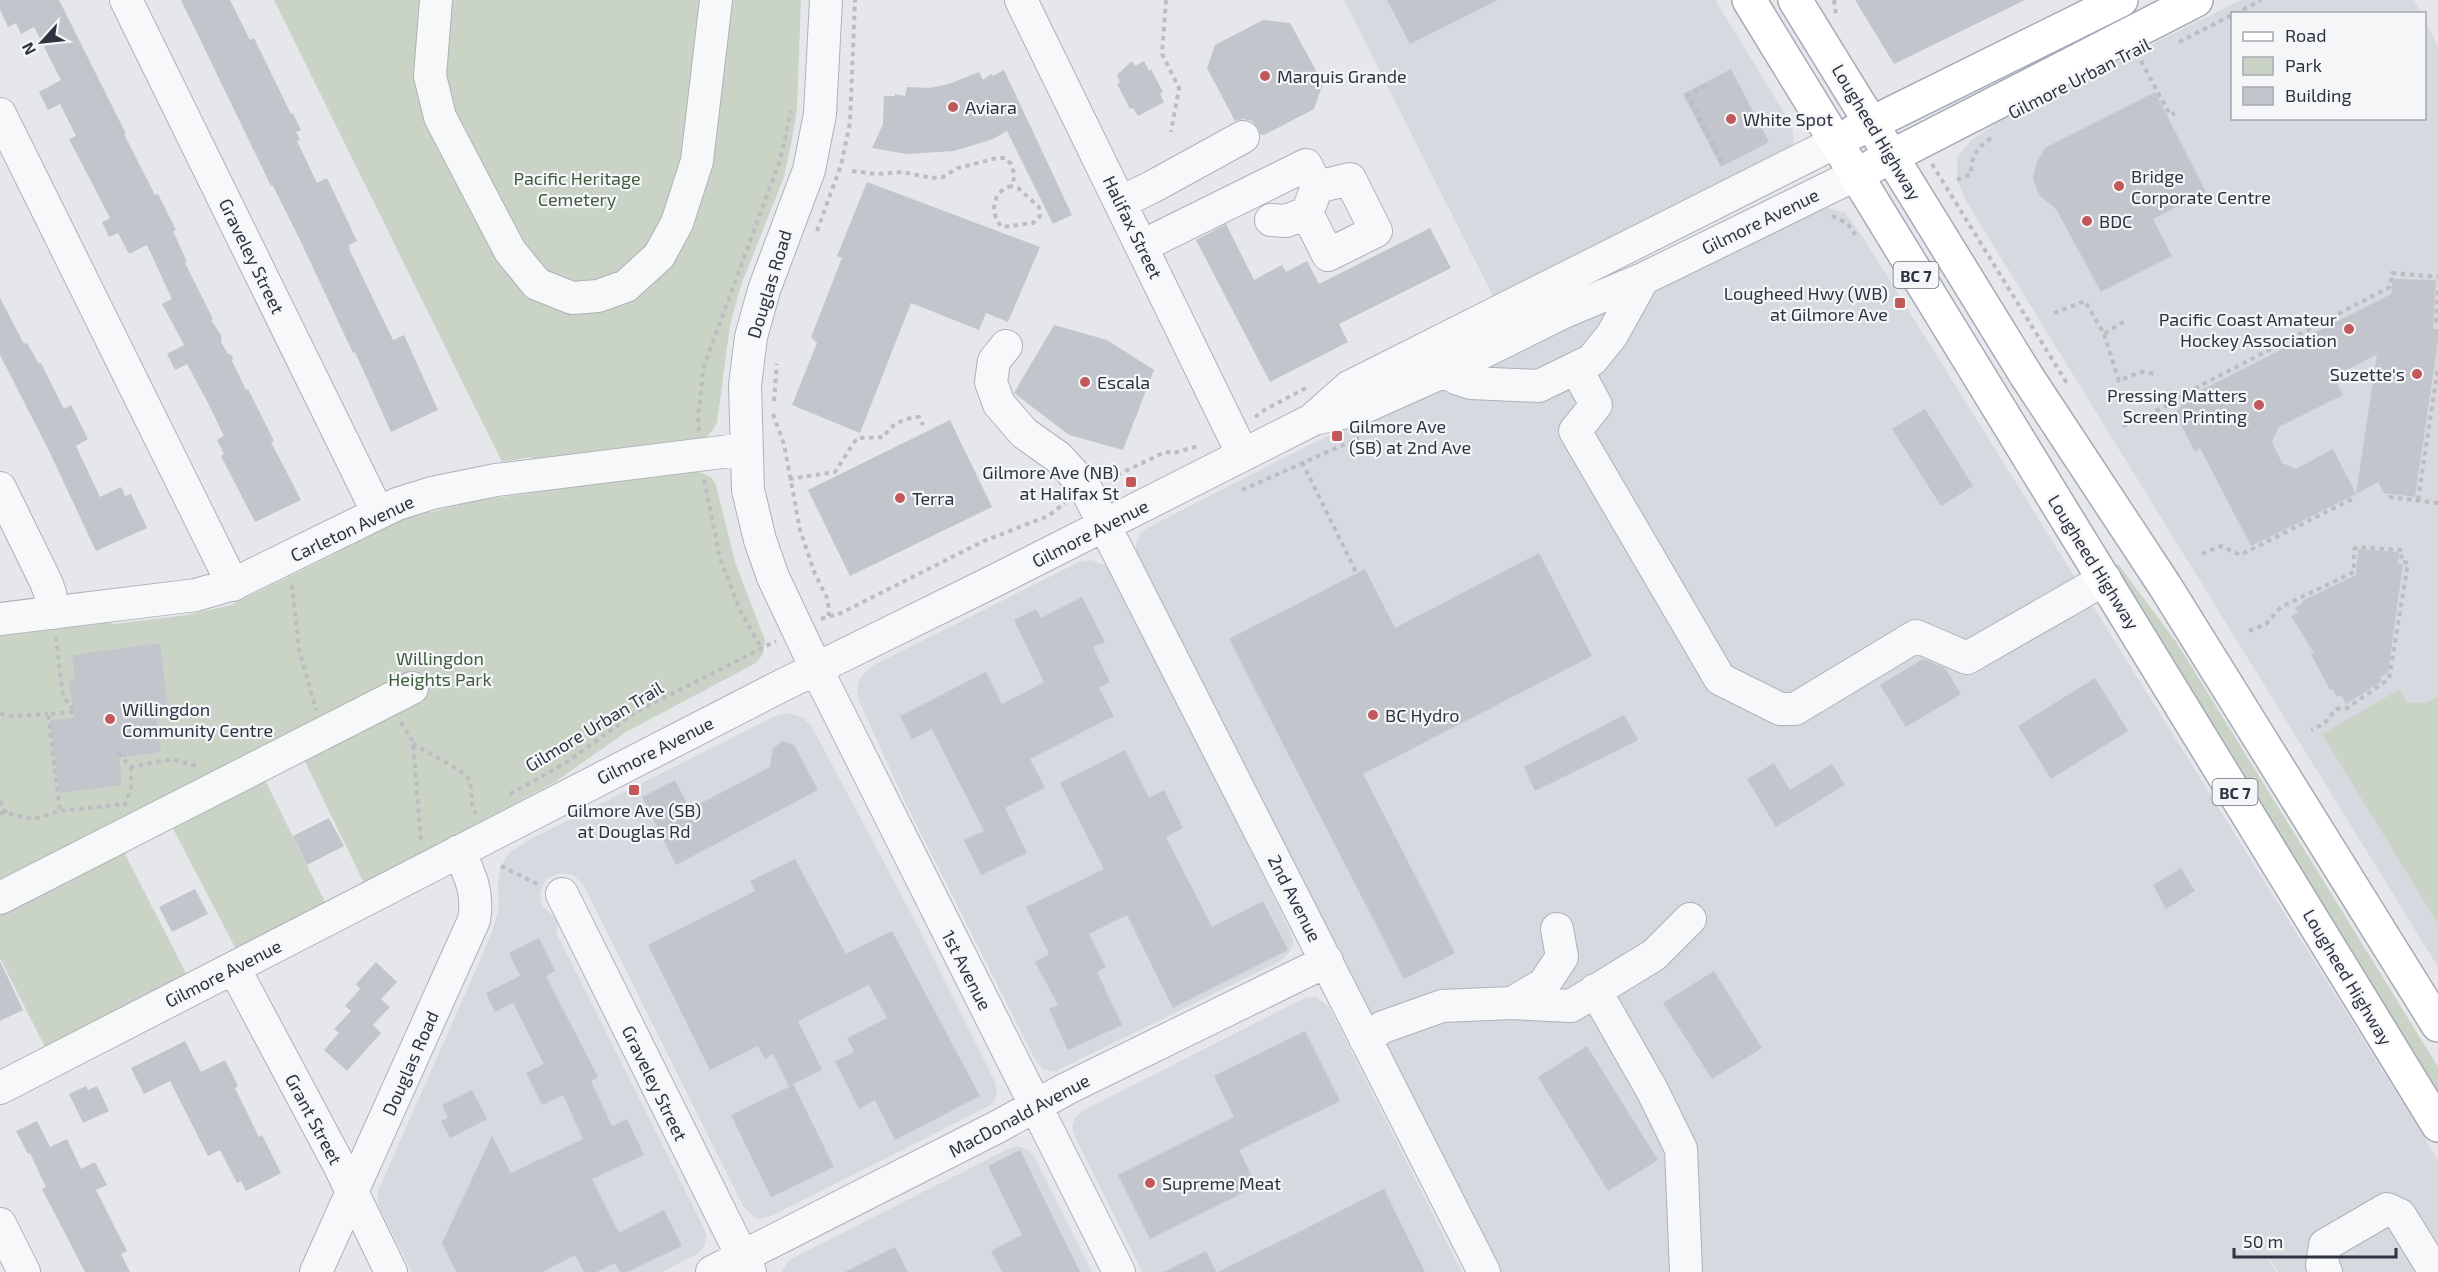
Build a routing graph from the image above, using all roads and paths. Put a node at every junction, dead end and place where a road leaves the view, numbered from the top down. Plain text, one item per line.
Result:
1 (126, 0) edge
2 (436, 0) edge
3 (716, 0) edge
4 (826, 0) edge
5 (1021, 0) edge
6 (1166, 0) edge
7 (1749, 0) edge
8 (1795, 0) edge
9 (2121, 0) edge
10 (2196, 0) edge
11 (2261, 0) edge
12 (2238, 12) edge
13 (2231, 16) edge
14 (2172, 46) dead end
15 (2151, 56) dead end
16 (2141, 61) junction
17 (2131, 66) dead end
18 (1706, 86) dead end
19 (2175, 113) dead end
20 (0, 114) edge
21 (1872, 123) junction
22 (1171, 132) dead end
23 (1999, 134) dead end
24 (1244, 136) dead end
25 (1836, 142) junction
26 (1905, 150) junction
27 (1722, 163) dead end
28 (852, 171) dead end
29 (1855, 175) junction
30 (1957, 180) dead end
31 (1011, 186) junction
32 (1952, 197) dead end
33 (1121, 202) junction
34 (1830, 216) dead end
35 (1271, 220) dead end
36 (1857, 237) dead end
37 (1142, 246) junction
38 (2438, 277) edge
39 (1643, 279) junction
40 (2438, 291) edge
41 (2054, 313) dead end
42 (2125, 321) dead end
43 (2438, 323) edge
44 (2104, 334) junction
45 (1006, 346) dead end
46 (2438, 367) edge
47 (1576, 368) junction
48 (1445, 371) junction
49 (2158, 374) dead end
50 (1314, 419) junction
51 (923, 425) dead end
52 (2123, 426) dead end
53 (784, 444) dead end
54 (1188, 447) dead end
55 (746, 448) junction
56 (1243, 455) junction
57 (1302, 462) dead end
58 (1286, 469) dead end
59 (704, 473) dead end
60 (789, 479) junction
61 (0, 488) edge
62 (1242, 490) dead end
63 (1087, 491) junction
64 (2389, 497) dead end
65 (2352, 499) dead end
66 (2418, 500) junction
67 (2438, 503) edge
68 (378, 513) junction
69 (1104, 525) junction
70 (2202, 554) dead end
71 (1357, 574) dead end
72 (2105, 579) junction
73 (291, 581) dead end
74 (233, 585) junction
75 (52, 613) junction
76 (0, 619) edge
77 (2249, 631) dead end
78 (816, 668) junction
79 (401, 694) joint
80 (0, 714) edge
81 (48, 714) junction
82 (308, 717) dead end
83 (2311, 730) dead end
84 (413, 742) junction
85 (118, 753) dead end
86 (205, 773) dead end
87 (507, 796) dead end
88 (0, 801) edge
89 (60, 811) junction
90 (0, 813) edge
91 (6, 813) junction
92 (478, 818) dead end
93 (134, 828) junction
94 (422, 846) dead end
95 (459, 851) junction
96 (501, 866) dead end
97 (562, 894) joint
98 (0, 898) edge
99 (1690, 919) dead end
100 (1557, 929) dead end
101 (1327, 962) junction
102 (234, 968) junction
103 (1595, 990) junction
104 (1512, 1003) junction
105 (2438, 1025) edge
106 (1365, 1039) junction
107 (0, 1088) edge
108 (1035, 1105) junction
109 (2438, 1125) edge
110 (353, 1192) junction
111 (0, 1224) edge
112 (746, 1265) edge
113 (24, 1272) edge
114 (316, 1272) edge
115 (392, 1272) edge
116 (712, 1272) edge
117 (1119, 1272) edge
118 (1484, 1272) edge
119 (1686, 1272) edge
120 (2326, 1272) edge
121 (2434, 1272) edge

1 - 68 street, Graveley Street
2 - 3 street
4 - 55 street, Douglas Road
5 - 33 street, Halifax Street
6 - 22 path
7 - 25 main road, Lougheed Highway / BC 7
8 - 21 main road, Lougheed Highway / BC 7
9 - 21 main road, Gilmore Avenue
10 - 26 main road, Gilmore Avenue
11 - 12 path, Gilmore Urban Trail
13 - 14 path, Gilmore Urban Trail
15 - 16 path, Gilmore Urban Trail
16 - 17 path, Gilmore Urban Trail
16 - 19 path
18 - 27 path
20 - 74 street
21 - 25 main road, Gilmore Avenue
21 - 26 main road, Lougheed Highway / BC 7
23 - 30 path, Gilmore Urban Trail
24 - 33 street
25 - 29 main road, Lougheed Highway / BC 7
25 - 50 street, Gilmore Avenue
26 - 29 main road, Gilmore Avenue
26 - 32 path
26 - 105 main road, Lougheed Highway / BC 7
28 - 31 path
29 - 39 street, Gilmore Avenue
29 - 72 main road, Lougheed Highway / BC 7
31 - 31 path
33 - 37 street, Halifax Street
34 - 36 path
35 - 37 street
37 - 56 street, Halifax Street
38 - 52 path
39 - 47 street
39 - 48 street, Gilmore Avenue
40 - 43 path
41 - 44 path
42 - 44 path
44 - 49 path
45 - 63 street, 2nd Avenue
46 - 66 path
47 - 48 street
47 - 72 street
48 - 50 street, Gilmore Avenue
50 - 56 street, Gilmore Avenue
51 - 60 path
53 - 60 path
54 - 63 path
55 - 68 street, Carleton Avenue
55 - 78 street, Douglas Road
56 - 69 street, Gilmore Avenue
57 - 71 path
58 - 62 path
59 - 87 path, Gilmore Urban Trail
60 - 63 path
61 - 75 street
63 - 69 street, 2nd Avenue
64 - 66 path
65 - 70 path
66 - 67 path
68 - 74 street, Carleton Avenue
69 - 78 street, Gilmore Avenue
69 - 101 street, 2nd Avenue
72 - 109 main road, Lougheed Highway / BC 7
73 - 82 path
74 - 75 street, Carleton Avenue
75 - 76 street, Carleton Avenue
75 - 81 path
77 - 83 path
78 - 95 street, Gilmore Avenue
78 - 108 street, 1st Avenue
79 - 84 path
79 - 93 street
80 - 81 path
81 - 89 path
84 - 92 path
84 - 94 path
85 - 86 path
88 - 91 path
89 - 91 path
89 - 93 path
90 - 91 path
93 - 98 street
95 - 102 street, Gilmore Avenue
95 - 110 street, Douglas Road
96 - 97 path
97 - 112 street, Graveley Street
99 - 103 street
100 - 104 street
101 - 106 street, 2nd Avenue
101 - 108 street, MacDonald Avenue
102 - 107 street, Gilmore Avenue
102 - 110 street, Grant Street
103 - 104 street
103 - 119 street
104 - 106 street
106 - 118 street, 2nd Avenue
108 - 112 street, MacDonald Avenue
108 - 117 street, 1st Avenue
110 - 114 street, Douglas Road
110 - 115 street, Grant Street
111 - 113 street
112 - 116 street, MacDonald Avenue
120 - 121 street

